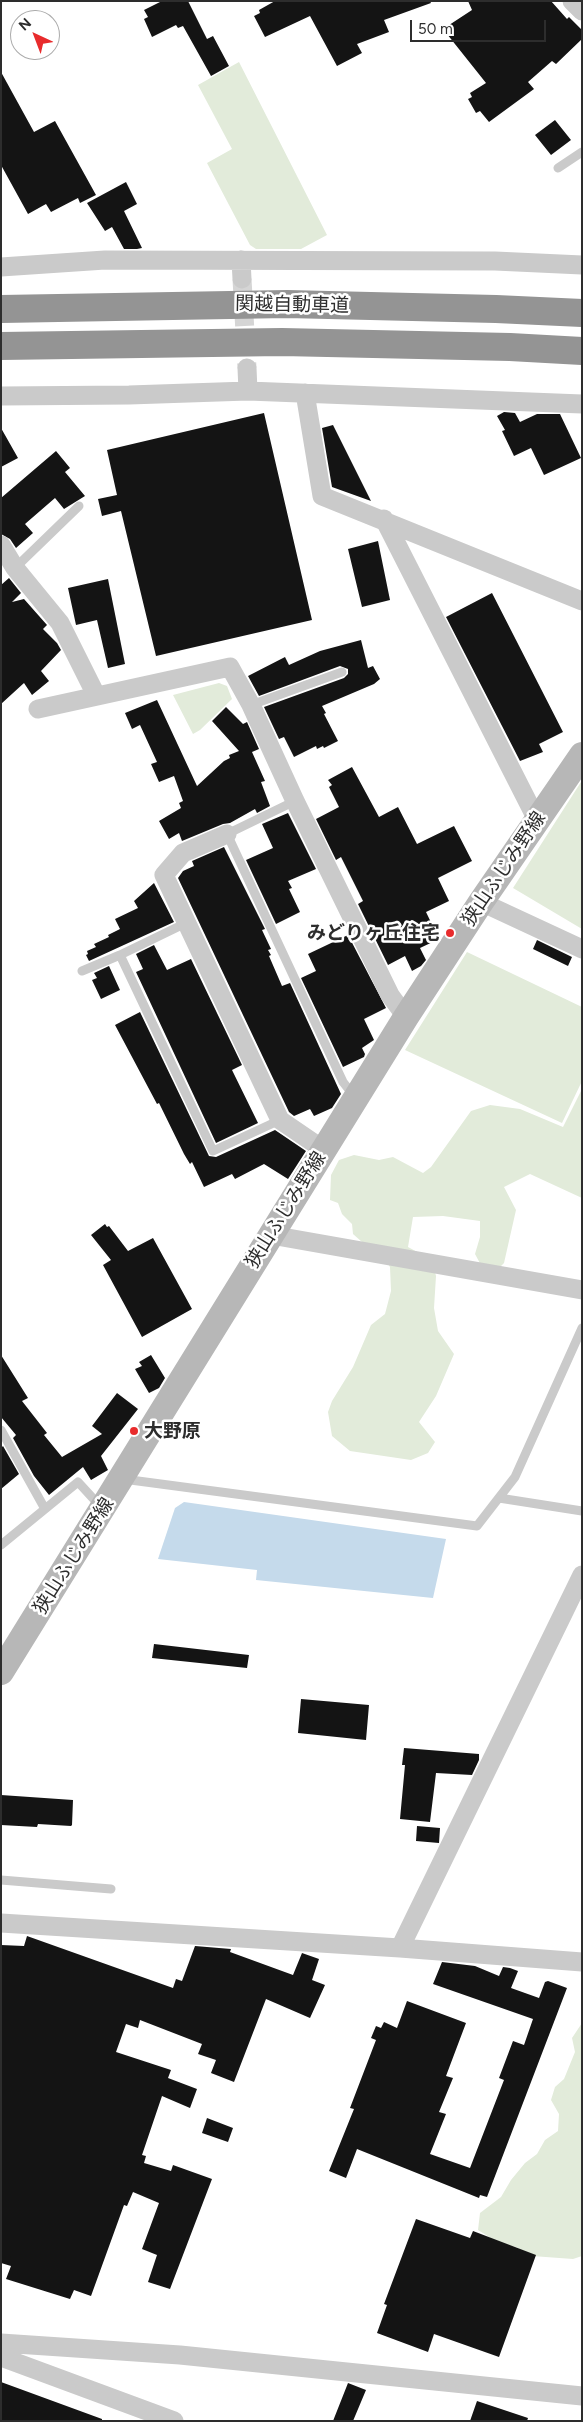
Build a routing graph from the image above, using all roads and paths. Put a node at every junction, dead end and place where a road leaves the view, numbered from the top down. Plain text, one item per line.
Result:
1 (572, 1) edge
2 (582, 11) edge
3 (582, 152) edge
4 (558, 168) dead end
5 (582, 265) edge
6 (1, 267) edge
7 (1, 309) edge
8 (582, 313) edge
9 (1, 346) edge
10 (582, 351) edge
11 (247, 368) tunnel mouth
12 (248, 391) junction
13 (305, 393) junction
14 (1, 396) edge
15 (582, 404) edge
16 (79, 506) dead end
17 (384, 519) junction
18 (1, 545) edge
19 (10, 569) edge
20 (582, 601) edge
21 (342, 672) dead end
22 (96, 695) junction
23 (251, 706) junction
24 (38, 709) dead end
25 (582, 755) edge
26 (295, 801) junction
27 (537, 820) junction
28 (227, 834) junction
29 (481, 902) junction
30 (186, 923) junction
31 (582, 949) edge
32 (120, 955) junction
33 (82, 971) dead end
34 (406, 1017) junction
35 (356, 1098) junction
36 (280, 1120) junction
37 (324, 1150) junction
38 (271, 1235) junction
39 (582, 1290) edge
40 (582, 1328) edge
41 (1, 1430) edge
42 (122, 1479) junction
43 (499, 1498) junction
44 (45, 1509) junction
45 (104, 1510) junction
46 (582, 1511) edge
47 (1, 1545) edge
48 (582, 1575) edge
49 (1, 1672) edge
50 (1, 1880) edge
51 (111, 1889) dead end
52 (1, 1923) edge
53 (400, 1948) junction
54 (582, 1962) edge
55 (1, 2343) edge
56 (1, 2357) edge
57 (582, 2396) edge
58 (174, 2421) edge

1 - 2 street
3 - 4 lane
5 - 6 street
7 - 8 highway, 関越自動車道
9 - 10 highway, 関越自動車道
11 - 12 street
12 - 13 street
12 - 14 street
13 - 15 street
13 - 17 street
16 - 19 lane
17 - 20 street
17 - 27 street
18 - 19 street
19 - 22 street
21 - 23 lane
22 - 23 street
22 - 24 street
23 - 26 street
25 - 27 main road, 狭山ふじみ野線
26 - 28 lane
26 - 34 street
27 - 29 main road, 狭山ふじみ野線
28 - 30 street
28 - 35 lane
29 - 31 street
29 - 34 main road, 狭山ふじみ野線
30 - 32 lane
30 - 36 street
32 - 33 lane
32 - 36 lane
34 - 35 main road, 狭山ふじみ野線
35 - 37 main road, 狭山ふじみ野線
36 - 37 street
37 - 38 main road, 狭山ふじみ野線
38 - 39 street
38 - 42 main road, 狭山ふじみ野線
40 - 43 lane
41 - 44 lane
42 - 43 lane
42 - 45 main road, 狭山ふじみ野線
43 - 46 lane
44 - 45 lane
44 - 47 lane
45 - 49 main road, 狭山ふじみ野線
48 - 53 street
50 - 51 lane
52 - 53 street
53 - 54 street
55 - 57 street
56 - 58 street

